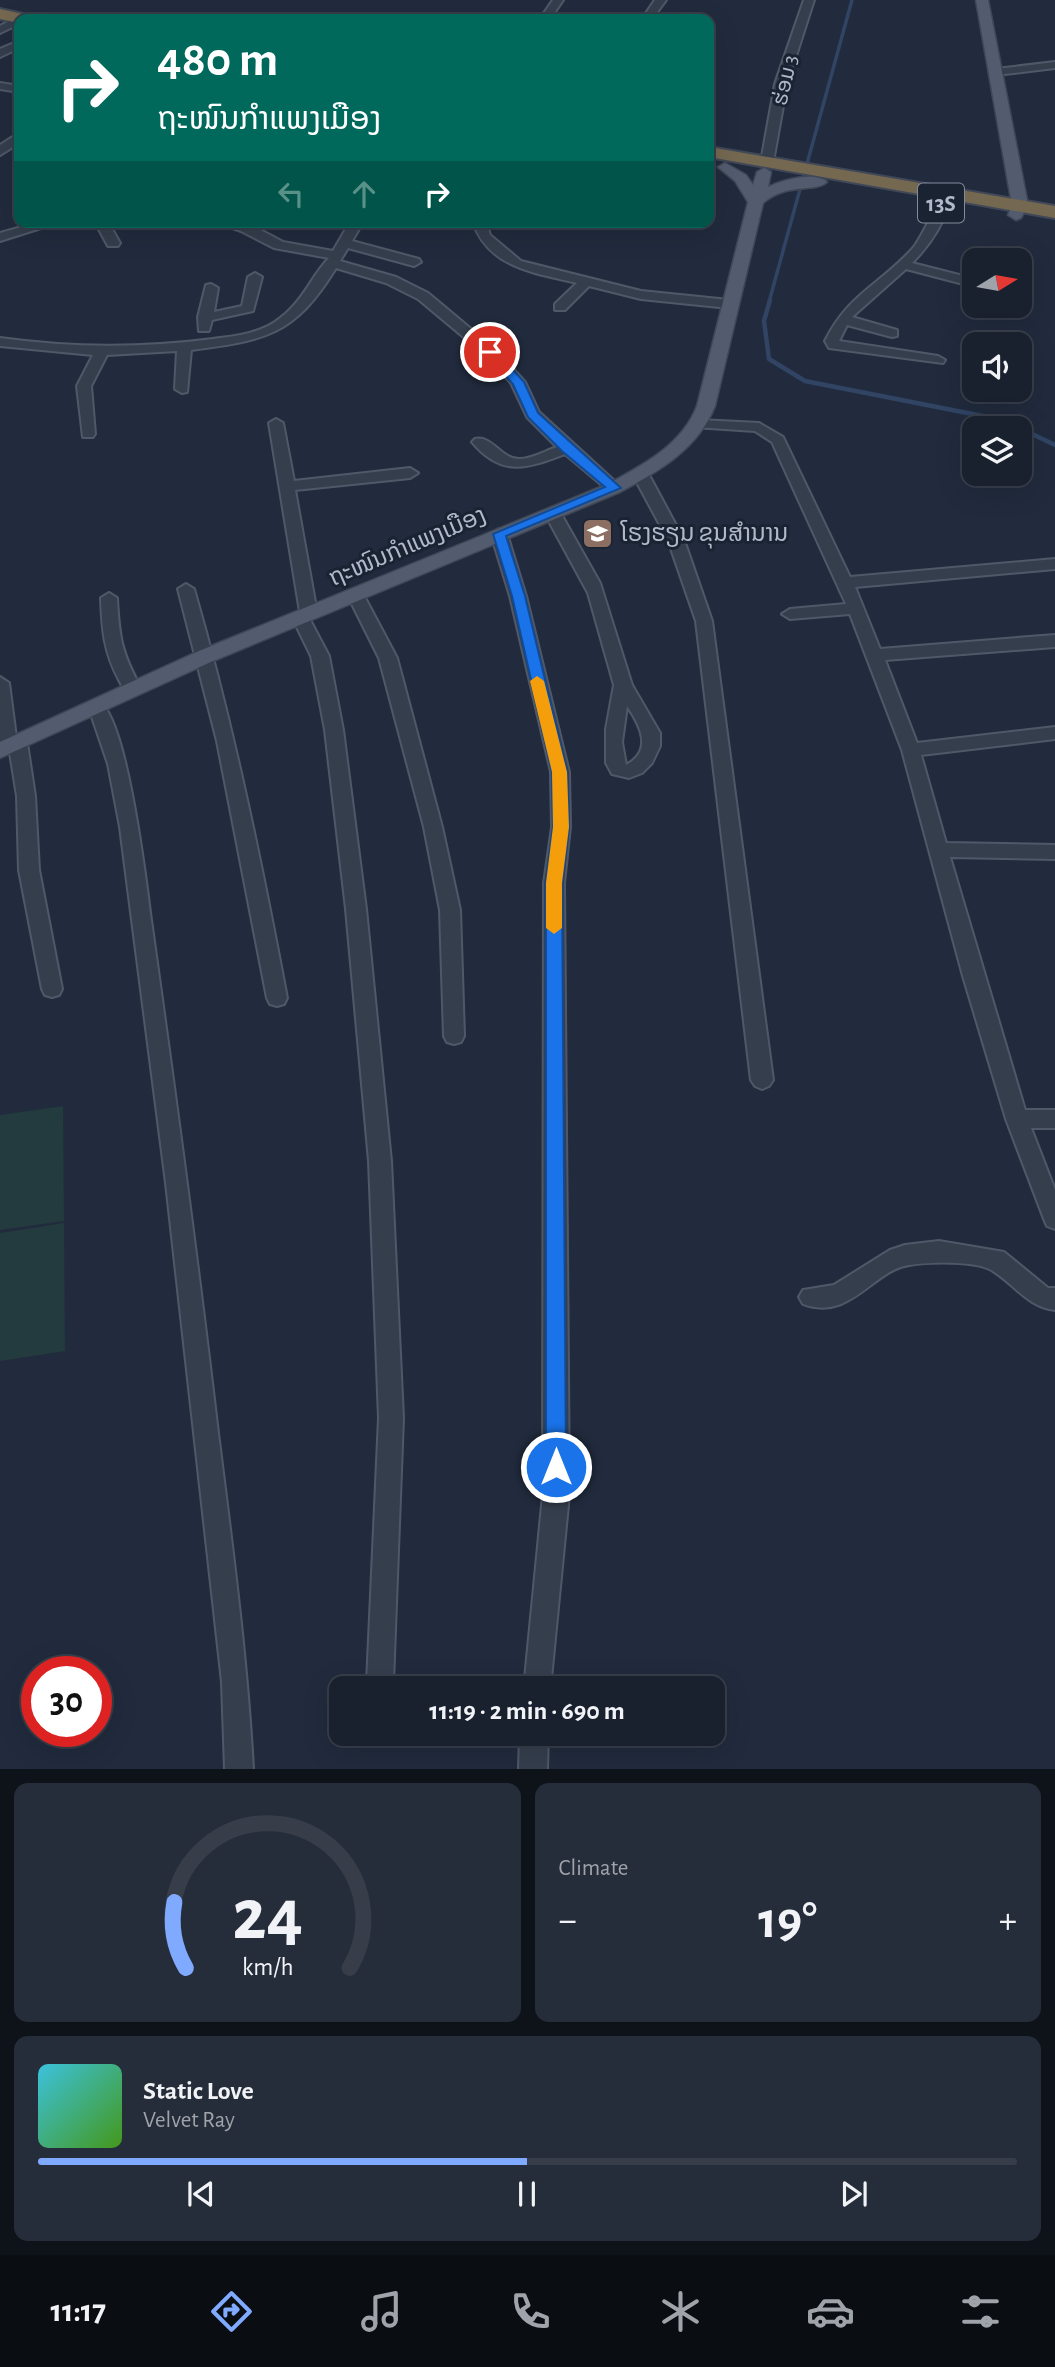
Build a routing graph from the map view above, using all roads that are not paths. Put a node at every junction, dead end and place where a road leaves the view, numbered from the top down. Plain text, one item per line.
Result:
1 (809, 0) edge
2 (968, 0) edge
3 (982, 0) edge
4 (1055, 65) edge
5 (996, 72) junction
6 (14, 141) edge
7 (0, 152) edge
8 (714, 153) edge
9 (717, 165) edge
10 (766, 167) junction
11 (784, 176) junction
12 (827, 180) junction
13 (755, 202) junction
14 (944, 203) junction
15 (1011, 209) junction
16 (1055, 212) edge
17 (1055, 222) edge
18 (32, 228) edge
19 (104, 228) edge
20 (246, 228) edge
21 (353, 228) edge
22 (482, 228) edge
23 (0, 237) edge
24 (113, 243) dead end
25 (337, 254) junction
26 (414, 262) dead end
27 (904, 265) junction
28 (255, 277) dead end
29 (962, 280) edge
30 (586, 282) junction
31 (211, 288) dead end
32 (729, 304) junction
33 (560, 307) dead end
34 (205, 317) junction
35 (843, 319) junction
36 (892, 333) dead end
37 (2, 345) edge
38 (200, 345) junction
39 (184, 347) junction
40 (102, 351) junction
41 (938, 360) dead end
42 (182, 389) dead end
43 (276, 423) dead end
44 (699, 424) junction
45 (88, 434) dead end
46 (480, 442) dead end
47 (567, 448) junction
48 (410, 473) dead end
49 (641, 475) junction
50 (286, 486) junction
51 (614, 488) junction
52 (553, 513) junction
53 (499, 534) junction
54 (1055, 564) edge
55 (845, 583) junction
56 (186, 589) dead end
57 (355, 594) junction
58 (109, 598) dead end
59 (856, 608) junction
60 (790, 614) dead end
61 (305, 615) junction
62 (1055, 641) edge
63 (874, 654) junction
64 (206, 656) junction
65 (0, 683) edge
66 (623, 685) dead end
67 (133, 690) junction
68 (98, 708) junction
69 (1055, 733) edge
70 (9, 747) edge
71 (911, 750) junction
72 (938, 850) junction
73 (1055, 852) edge
74 (52, 989) dead end
75 (277, 998) dead end
76 (454, 1036) dead end
77 (762, 1080) dead end
78 (1017, 1119) junction
79 (1055, 1119) edge
80 (1055, 1219) edge
81 (811, 1297) dead end
82 (1055, 1299) edge
83 (380, 1676) edge
84 (538, 1676) edge
85 (534, 1746) edge
86 (239, 1769) edge
87 (533, 1769) edge

1 - 10 street, ຮ່ອມ 3
2 - 15 main road
3 - 5 main road
4 - 5 street
5 - 15 main road
6 - 7 street
8 - 10 highway, 13S
9 - 10 highway, 13S
9 - 13 main road
10 - 11 highway, 13S
10 - 13 main road, ຖະໜົນກຳແພງເມືອງ
11 - 12 highway, 13S
11 - 13 main road
12 - 14 highway, 13S
12 - 15 highway, 13S
13 - 32 main road, ຖະໜົນກຳແພງເມືອງ
14 - 15 highway, 13S
14 - 27 street
15 - 16 highway, 13S
15 - 17 highway, 13S
18 - 23 street
19 - 24 street
20 - 25 street
21 - 25 street
22 - 30 street
25 - 26 street
25 - 38 street
25 - 47 street
27 - 29 street
27 - 35 street
28 - 34 street
30 - 32 street
30 - 33 street
31 - 34 street
32 - 44 main road, ຖະໜົນກຳແພງເມືອງ
34 - 38 street
35 - 36 street
35 - 41 street
37 - 40 street
38 - 39 street
39 - 40 street
39 - 42 street
40 - 45 street
43 - 50 street
44 - 49 main road, ຖະໜົນກຳແພງເມືອງ
44 - 55 street
46 - 47 street
47 - 51 street
48 - 50 street
49 - 51 main road, ຖະໜົນກຳແພງເມືອງ
49 - 77 street
50 - 61 street
51 - 52 main road, ຖະໜົນກຳແພງເມືອງ
52 - 53 main road, ຖະໜົນກຳແພງເມືອງ
52 - 66 street
53 - 57 main road, ຖະໜົນກຳແພງເມືອງ
53 - 84 street
54 - 55 street
55 - 59 street
56 - 64 street
57 - 61 main road, ຖະໜົນກຳແພງເມືອງ
57 - 76 street
58 - 67 street
59 - 60 street
59 - 63 street
61 - 64 main road, ຖະໜົນກຳແພງເມືອງ
61 - 83 street
62 - 63 street
63 - 71 street
64 - 67 main road, ຖະໜົນກຳແພງເມືອງ
64 - 75 street
65 - 70 street
67 - 68 main road, ຖະໜົນກຳແພງເມືອງ
68 - 70 main road, ຖະໜົນກຳແພງເມືອງ
68 - 86 street
69 - 71 street
70 - 74 street
71 - 72 street
72 - 73 street
72 - 78 street
78 - 79 street
78 - 80 street
81 - 82 street
85 - 87 street

